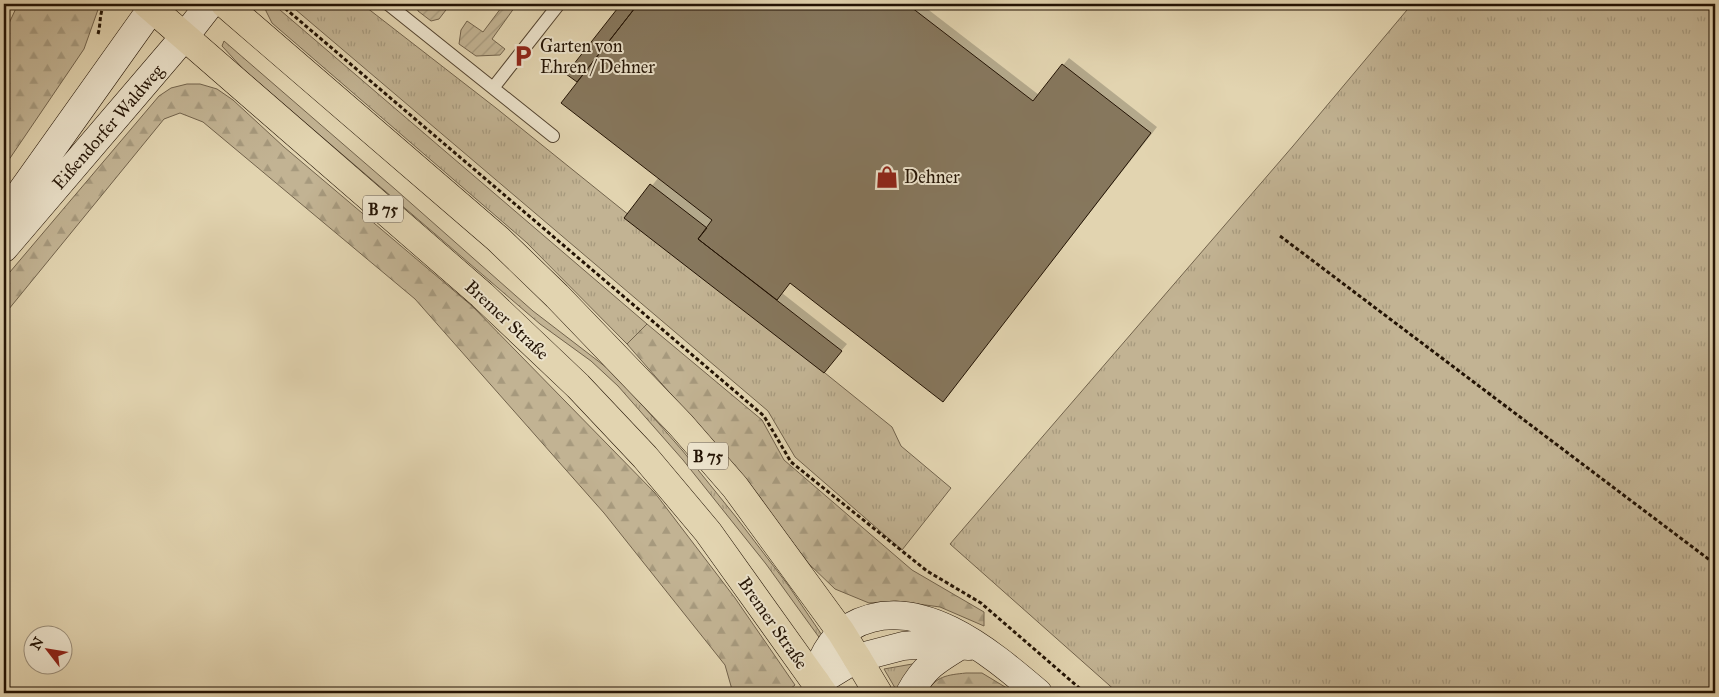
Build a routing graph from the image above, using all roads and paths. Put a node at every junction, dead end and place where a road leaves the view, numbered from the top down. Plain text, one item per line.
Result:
1 (105, 4) edge
2 (210, 4) edge
3 (225, 4) edge
4 (280, 4) edge
5 (388, 4) edge
6 (559, 4) edge
7 (151, 5) edge
8 (101, 9) dead end
9 (185, 36) junction
10 (493, 88) junction
11 (553, 136) dead end
12 (4, 216) edge
13 (1280, 236) dead end
14 (4, 248) edge
15 (1715, 564) edge
16 (841, 632) junction
17 (970, 646) junction
18 (857, 658) junction
19 (819, 688) edge
20 (878, 693) edge
21 (910, 693) edge
22 (1038, 693) edge
23 (1084, 693) edge

1 - 8 path
2 - 9 main road, Eißendorfer Waldweg
3 - 16 main road, B 75
4 - 23 path
5 - 10 lane
6 - 10 lane
7 - 9 main road, Bremer Straße / B 75
7 - 12 main road, Eißendorfer Waldweg
9 - 14 main road, Eißendorfer Waldweg
9 - 19 main road, Bremer Straße / B 75
10 - 11 lane
13 - 15 path
16 - 17 main road, Bremer Straße
16 - 18 main road, B 75
16 - 19 main road, Bremer Straße
17 - 18 main road, Bremer Straße
17 - 21 main road
17 - 22 main road, Bremer Straße
18 - 19 main road, Bremer Straße
18 - 20 main road

